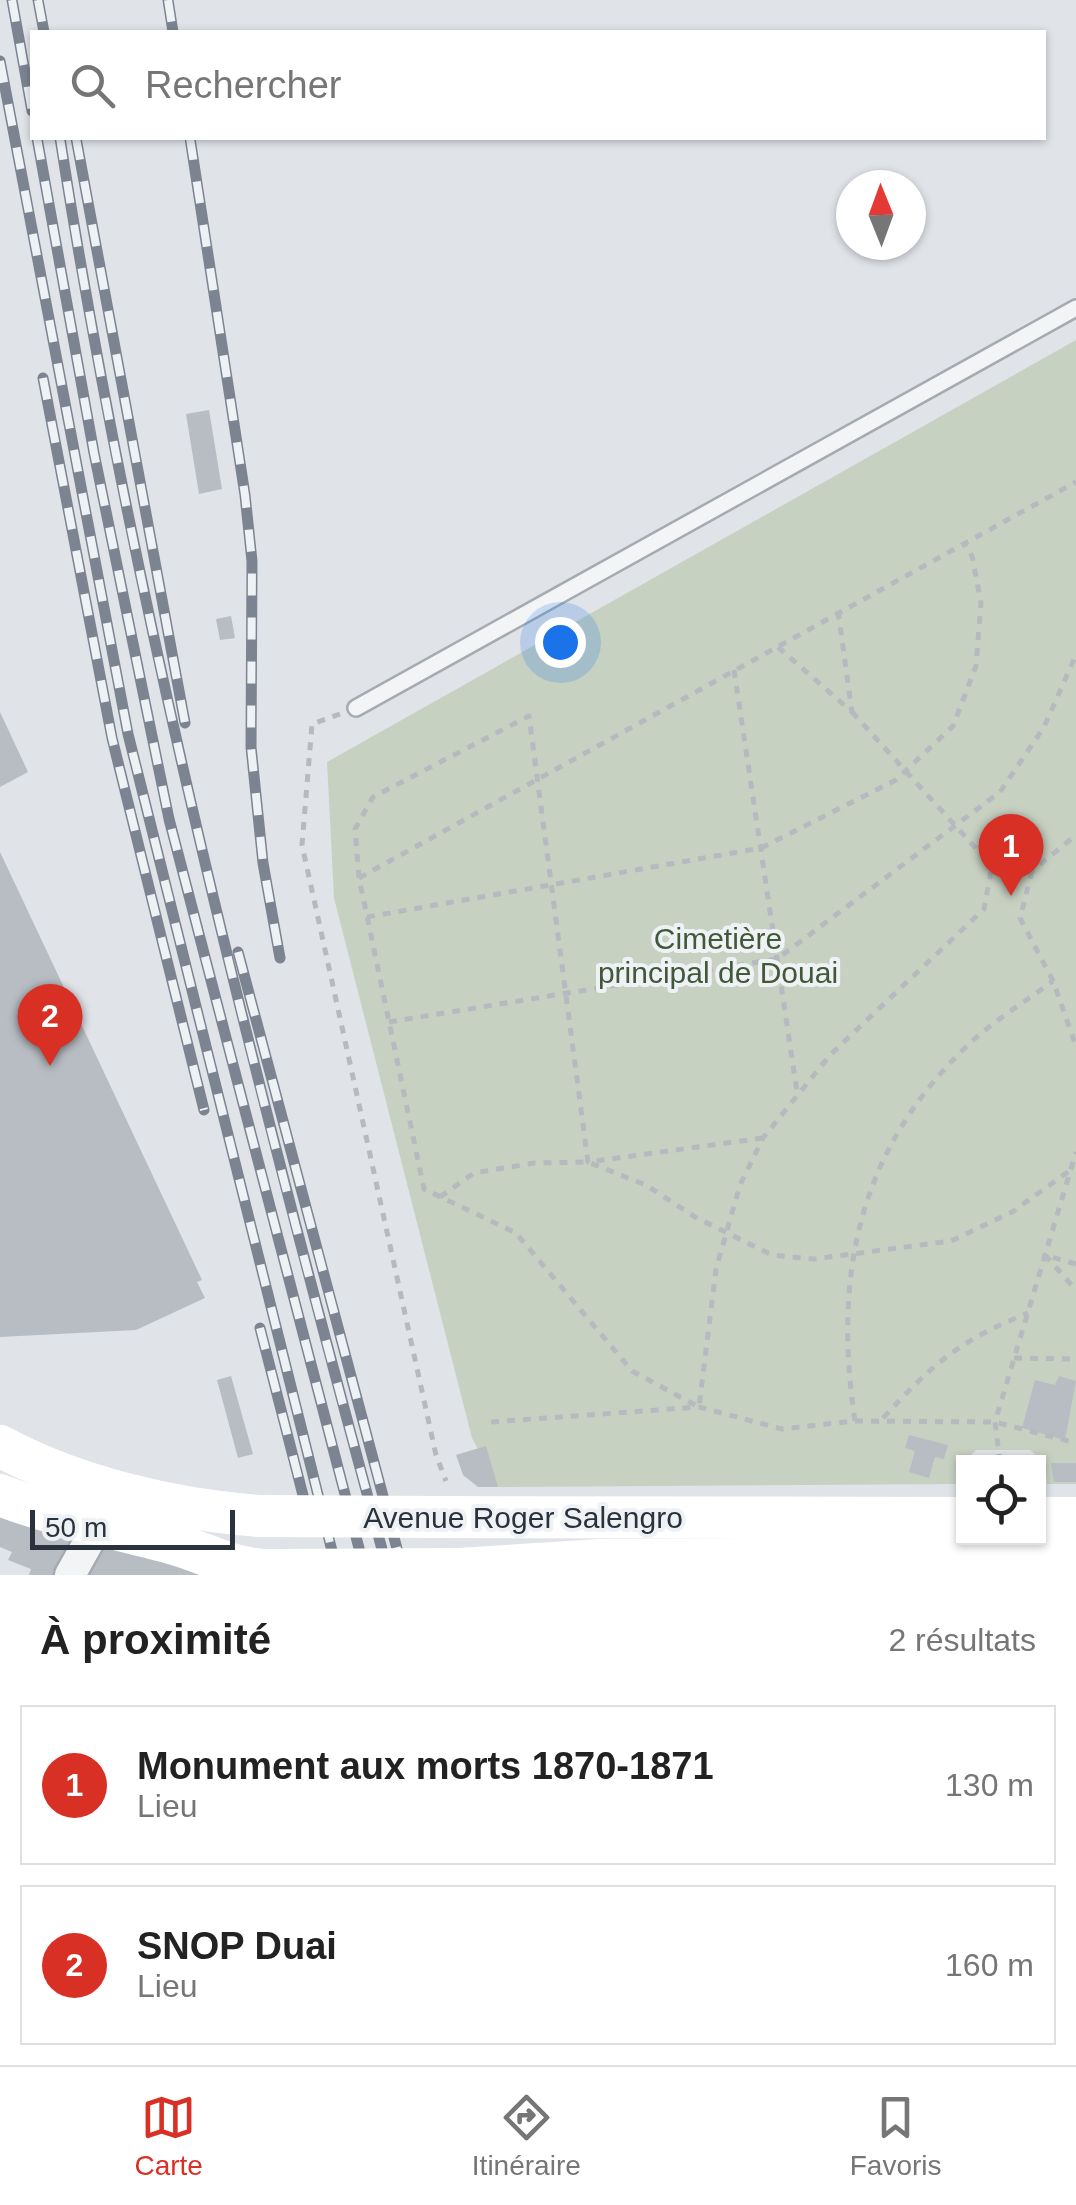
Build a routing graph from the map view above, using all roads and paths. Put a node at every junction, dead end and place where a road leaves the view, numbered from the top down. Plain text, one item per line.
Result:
1 (1076, 308) edge
2 (1076, 482) edge
3 (963, 542) junction
4 (838, 612) junction
5 (778, 647) junction
6 (1076, 656) edge
7 (734, 669) junction
8 (356, 708) joint
9 (852, 712) junction
10 (907, 770) junction
11 (537, 778) junction
12 (958, 824) junction
13 (1076, 835) edge
14 (761, 848) junction
15 (992, 866) junction
16 (1032, 871) junction
17 (358, 878) junction
18 (552, 885) junction
19 (367, 917) junction
20 (778, 959) junction
21 (1053, 981) junction
22 (566, 994) junction
23 (389, 1022) junction
24 (1076, 1046) edge
25 (797, 1092) junction
26 (762, 1138) junction
27 (1076, 1152) edge
28 (588, 1162) junction
29 (1072, 1169) junction
30 (440, 1197) junction
31 (727, 1232) junction
32 (850, 1255) junction
33 (1046, 1255) junction
34 (1076, 1264) edge
35 (1076, 1290) edge
36 (1028, 1313) junction
37 (1014, 1358) junction
38 (1076, 1359) edge
39 (699, 1407) junction
40 (882, 1418) junction
41 (855, 1421) junction
42 (491, 1422) dead end
43 (995, 1422) junction
44 (1076, 1443) edge
45 (0, 1446) edge
46 (999, 1455) edge
47 (0, 1466) edge
48 (0, 1482) edge
49 (0, 1495) edge
50 (956, 1518) edge
51 (1046, 1518) edge
52 (1076, 1518) edge
53 (96, 1527) junction
54 (956, 1532) edge
55 (1046, 1532) edge
56 (1076, 1532) edge
57 (454, 1538) junction
58 (1076, 1544) edge
59 (256, 1553) edge
60 (1076, 1557) edge
61 (70, 1575) edge

1 - 8 lane
2 - 3 path
3 - 4 path
3 - 10 path
4 - 5 path
4 - 9 path
5 - 7 path
5 - 9 path
6 - 12 path
7 - 11 path
7 - 14 path
8 - 57 path
9 - 10 path
10 - 12 path
10 - 14 path
11 - 17 path
11 - 17 path
11 - 18 path
12 - 15 path
12 - 20 path
13 - 16 path
14 - 18 path
14 - 20 path
15 - 16 path
15 - 25 path
16 - 21 path
17 - 19 path
18 - 19 path
18 - 22 path
19 - 23 path
20 - 22 path
20 - 25 path
21 - 24 path
21 - 32 path
22 - 23 path
22 - 28 path
23 - 30 path
25 - 26 path
26 - 28 path
26 - 31 path
27 - 29 path
28 - 30 path
28 - 31 path
29 - 32 path
29 - 33 path
30 - 39 path
31 - 32 path
31 - 39 path
32 - 41 path
33 - 34 path
33 - 35 path
33 - 36 path
36 - 37 path
36 - 40 path
37 - 38 path
37 - 43 path
39 - 41 path
39 - 42 path
40 - 41 path
40 - 43 path
43 - 44 path
43 - 46 path
45 - 59 main road, Avenue Roger Salengro
47 - 59 lane
48 - 59 lane
49 - 53 main road
50 - 57 main road, Avenue Roger Salengro
51 - 52 main road
53 - 59 main road
53 - 61 street
54 - 57 lane
55 - 56 lane
57 - 58 lane
57 - 59 main road, Avenue Roger Salengro, bridge
57 - 59 main road, bridge
57 - 60 main road

